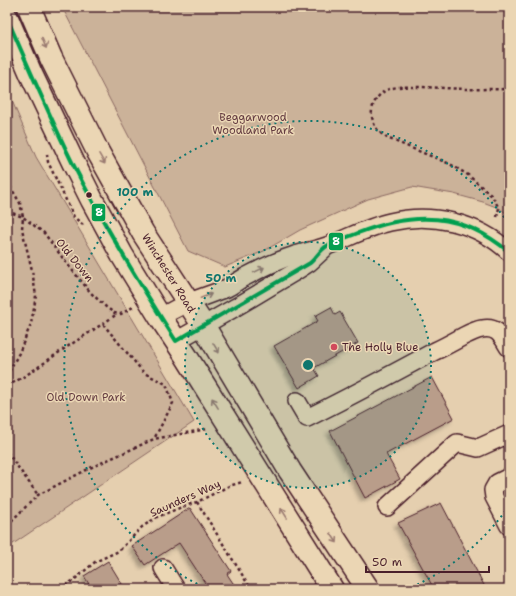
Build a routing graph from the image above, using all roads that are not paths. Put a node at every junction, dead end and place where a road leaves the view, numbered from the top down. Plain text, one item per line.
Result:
1 (29, 7) edge
2 (7, 18) edge
3 (328, 246) junction
4 (509, 252) edge
5 (188, 303) junction
6 (160, 317) junction
7 (202, 325) junction
8 (176, 341) junction
9 (509, 348) edge
10 (297, 401) dead end
11 (509, 434) edge
12 (509, 477) edge
13 (387, 507) dead end
14 (509, 526) edge
15 (163, 568) dead end
16 (176, 589) edge
17 (332, 589) edge
18 (368, 589) edge

1 -> 5 main road, Winchester Road
2 - 6 main road
3 - 4 street
5 -> 3 street
3 - 7 street
5 - 6 street
5 - 7 main road, Winchester Road
6 - 8 main road
7 - 8 street
7 -> 18 main road, Winchester Road
17 -> 8 main road
9 - 10 street
11 - 13 street
12 - 14 street
15 - 16 street

